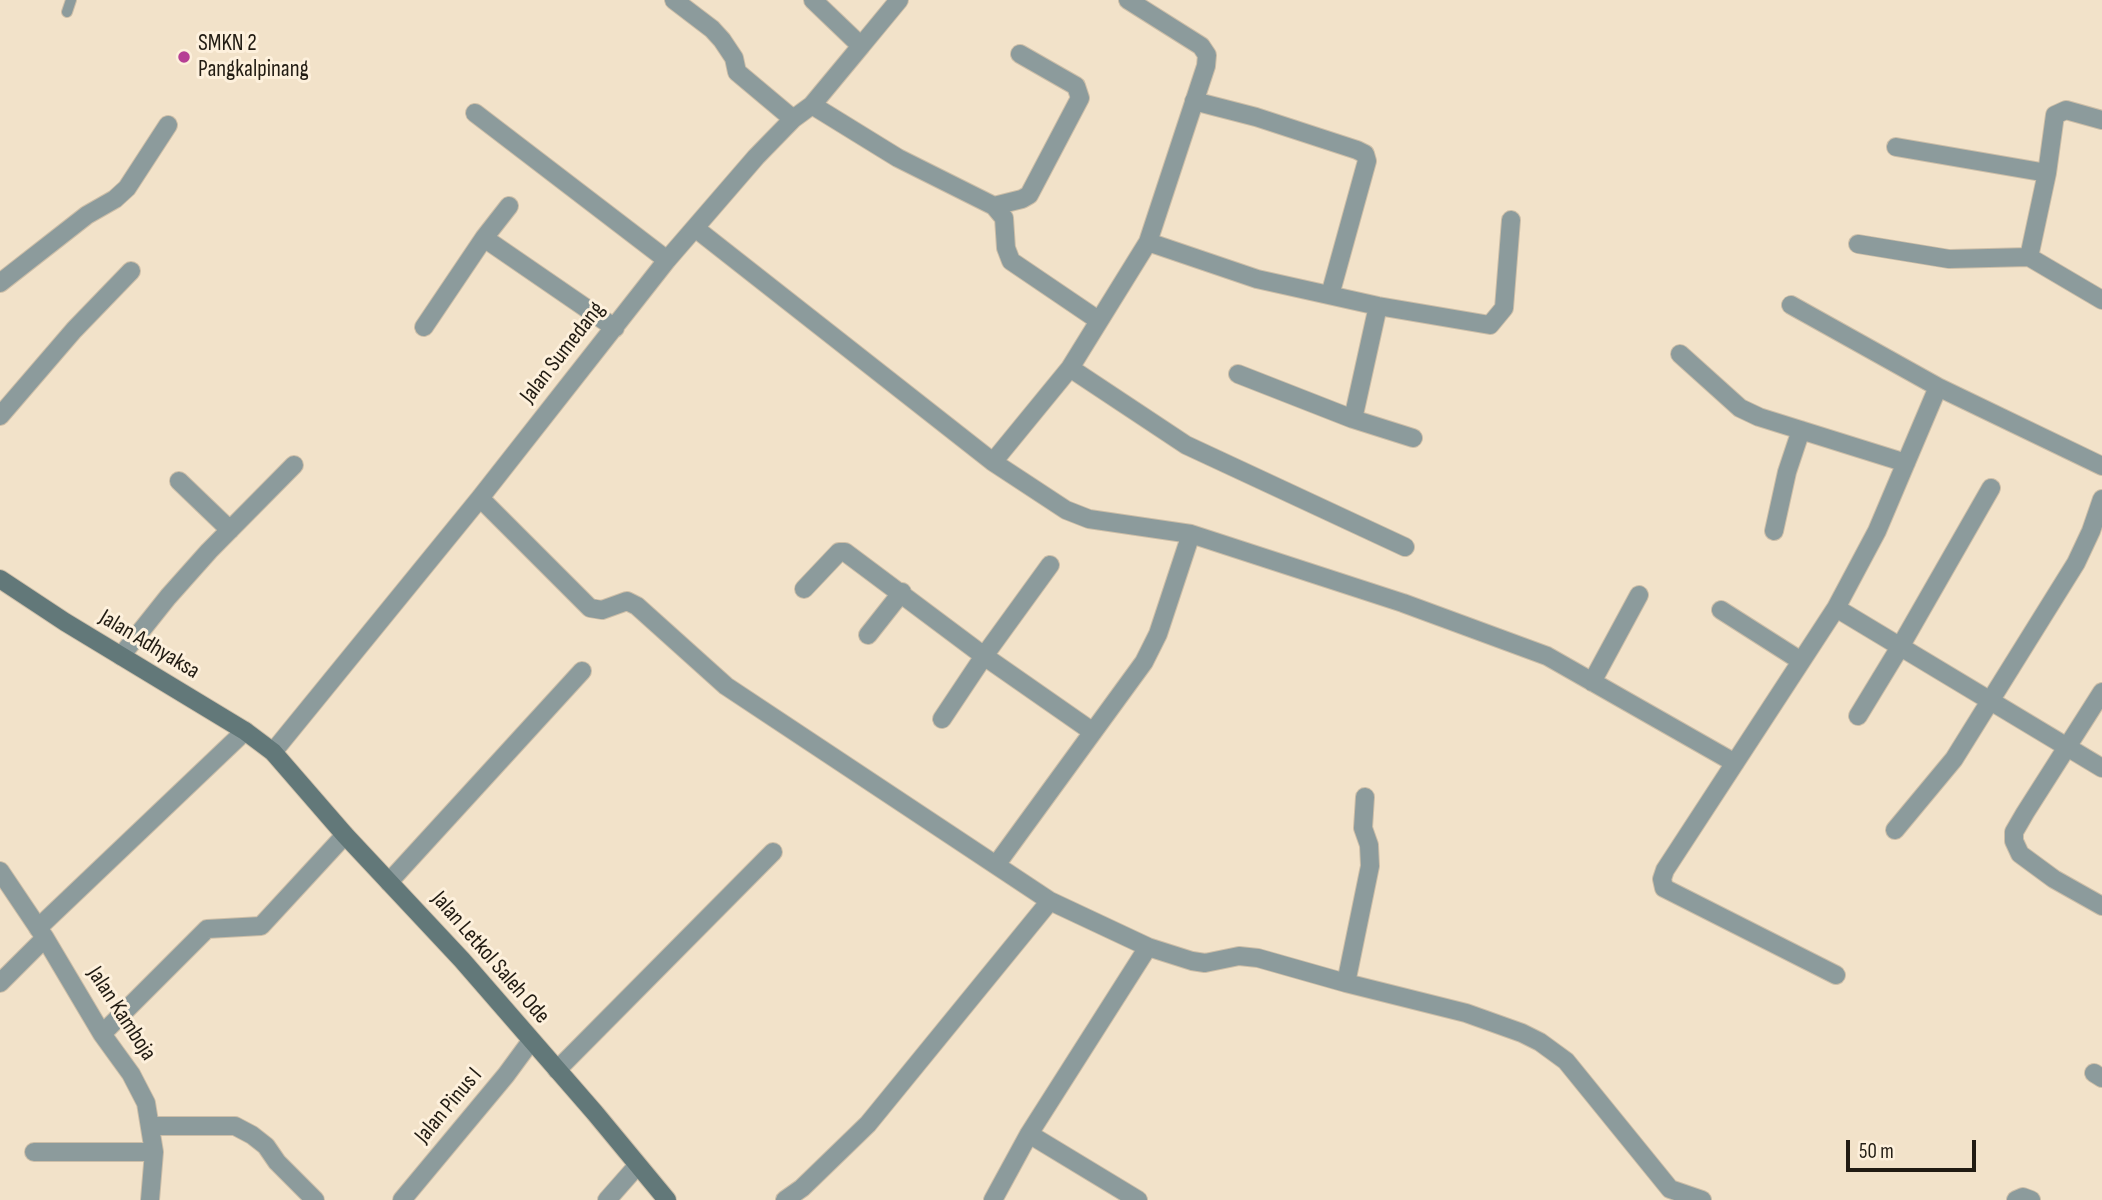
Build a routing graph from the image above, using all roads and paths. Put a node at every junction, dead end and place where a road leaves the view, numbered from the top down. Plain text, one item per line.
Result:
1 (71, 0) edge
2 (674, 0) edge
3 (813, 0) edge
4 (899, 0) edge
5 (1128, 0) edge
6 (67, 12) dead end
7 (861, 46) junction
8 (1020, 54) dead end
9 (1195, 101) junction
10 (811, 105) junction
11 (475, 113) dead end
12 (793, 119) junction
13 (2102, 120) edge
14 (168, 125) dead end
15 (1895, 146) dead end
16 (2047, 173) junction
17 (509, 206) dead end
18 (995, 206) junction
19 (1511, 220) dead end
20 (695, 228) junction
21 (484, 238) junction
22 (1148, 242) junction
23 (1858, 244) dead end
24 (2029, 257) junction
25 (667, 260) junction
26 (131, 271) dead end
27 (0, 283) edge
28 (1330, 295) junction
29 (2102, 300) edge
30 (1791, 305) dead end
31 (1378, 306) junction
32 (1098, 320) junction
33 (424, 327) dead end
34 (615, 328) junction
35 (1680, 354) dead end
36 (1070, 368) junction
37 (1238, 374) dead end
38 (1938, 387) junction
39 (0, 416) edge
40 (1353, 419) junction
41 (1801, 430) junction
42 (1413, 438) dead end
43 (993, 463) junction
44 (1906, 463) junction
45 (294, 466) dead end
46 (2102, 466) edge
47 (179, 481) dead end
48 (1992, 488) dead end
49 (480, 498) junction
50 (2102, 499) edge
51 (230, 530) junction
52 (1774, 531) dead end
53 (1191, 534) junction
54 (1405, 547) dead end
55 (1050, 565) dead end
56 (0, 579) edge
57 (804, 589) dead end
58 (902, 592) junction
59 (1639, 595) dead end
60 (1836, 608) junction
61 (1721, 610) dead end
62 (868, 635) dead end
63 (1900, 647) junction
64 (121, 656) junction
65 (984, 656) junction
66 (1801, 661) junction
67 (582, 671) dead end
68 (1592, 682) junction
69 (2102, 692) edge
70 (1991, 700) junction
71 (1858, 716) dead end
72 (943, 719) dead end
73 (245, 731) junction
74 (1093, 732) junction
75 (2069, 746) junction
76 (273, 752) junction
77 (1735, 762) junction
78 (2102, 768) edge
79 (1365, 797) dead end
80 (1895, 830) dead end
81 (345, 835) junction
82 (773, 852) dead end
83 (996, 865) junction
84 (0, 871) edge
85 (389, 882) junction
86 (1050, 901) junction
87 (2102, 906) edge
88 (41, 933) junction
89 (1148, 947) junction
90 (1836, 975) dead end
91 (0, 983) edge
92 (1346, 983) junction
93 (102, 1034) junction
94 (531, 1041) junction
95 (556, 1070) junction
96 (151, 1126) junction
97 (1029, 1135) junction
98 (34, 1152) dead end
99 (155, 1153) junction
100 (637, 1166) junction
101 (1668, 1194) edge
102 (150, 1200) edge
103 (315, 1200) edge
104 (402, 1200) edge
105 (607, 1200) edge
106 (667, 1200) edge
107 (785, 1200) edge
108 (993, 1200) edge
109 (1138, 1200) edge
110 (1702, 1200) edge
111 (2017, 1200) edge
112 (2031, 1200) edge

1 - 6 lane
2 - 12 street
3 - 7 street
4 - 7 street, Jalan Sumedang
5 - 9 street
7 - 10 street, Jalan Sumedang
8 - 18 street
9 - 22 street
9 - 28 street
10 - 12 street, Jalan Sumedang
10 - 18 street
11 - 25 street
12 - 20 street, Jalan Sumedang
13 - 16 street
14 - 27 street
15 - 16 street
16 - 24 street
17 - 21 street
18 - 32 street
19 - 31 street
20 - 25 street, Jalan Sumedang
20 - 43 street
21 - 33 street
21 - 34 street
22 - 28 street
22 - 32 street
23 - 24 street
24 - 29 street
25 - 34 street, Jalan Sumedang
26 - 39 street
28 - 31 street
30 - 38 street
31 - 40 street
32 - 36 street
34 - 49 street, Jalan Sumedang
35 - 41 street
36 - 43 street
36 - 54 street
37 - 40 street
38 - 44 street
38 - 46 street
40 - 42 street
41 - 44 street
41 - 52 street
43 - 53 street
44 - 60 street
45 - 51 street
47 - 51 street
48 - 63 street
49 - 76 street, Jalan Sumedang
49 - 83 street
50 - 70 street
51 - 64 street
53 - 68 street
53 - 74 street
55 - 65 street
56 - 64 street, Jalan Adhyaksa
57 - 58 street
58 - 62 street
58 - 65 street
59 - 68 street
60 - 63 street
60 - 66 street
61 - 66 street
63 - 70 street
63 - 71 street
64 - 73 street, Jalan Adhyaksa
65 - 72 street
65 - 74 street
66 - 77 street
67 - 85 street
68 - 77 street
69 - 75 street
70 - 75 street
70 - 80 street
73 - 76 street, Jalan Adhyaksa
73 - 88 street
74 - 83 street
75 - 78 street
75 - 87 street
76 - 81 street, Jalan Letkol Saleh Ode
77 - 90 street
79 - 92 street
81 - 85 street, Jalan Letkol Saleh Ode
81 - 93 street
82 - 95 street
83 - 86 street
84 - 88 street, Jalan Kamboja
85 - 94 street, Jalan Letkol Saleh Ode
86 - 89 street
86 - 107 street
88 - 91 street
88 - 93 street, Jalan Kamboja
89 - 92 street
89 - 97 street
92 - 101 street
93 - 96 street, Jalan Kamboja
94 - 95 street, Jalan Letkol Saleh Ode
94 - 104 street, Jalan Pinus I
95 - 100 street, Jalan Letkol Saleh Ode
96 - 99 street, Jalan Kamboja
96 - 103 street
97 - 108 street
97 - 109 street
98 - 99 street
99 - 102 street, Jalan Kamboja
100 - 105 street
100 - 106 street, Jalan Letkol Saleh Ode
101 - 110 street
111 - 112 street

